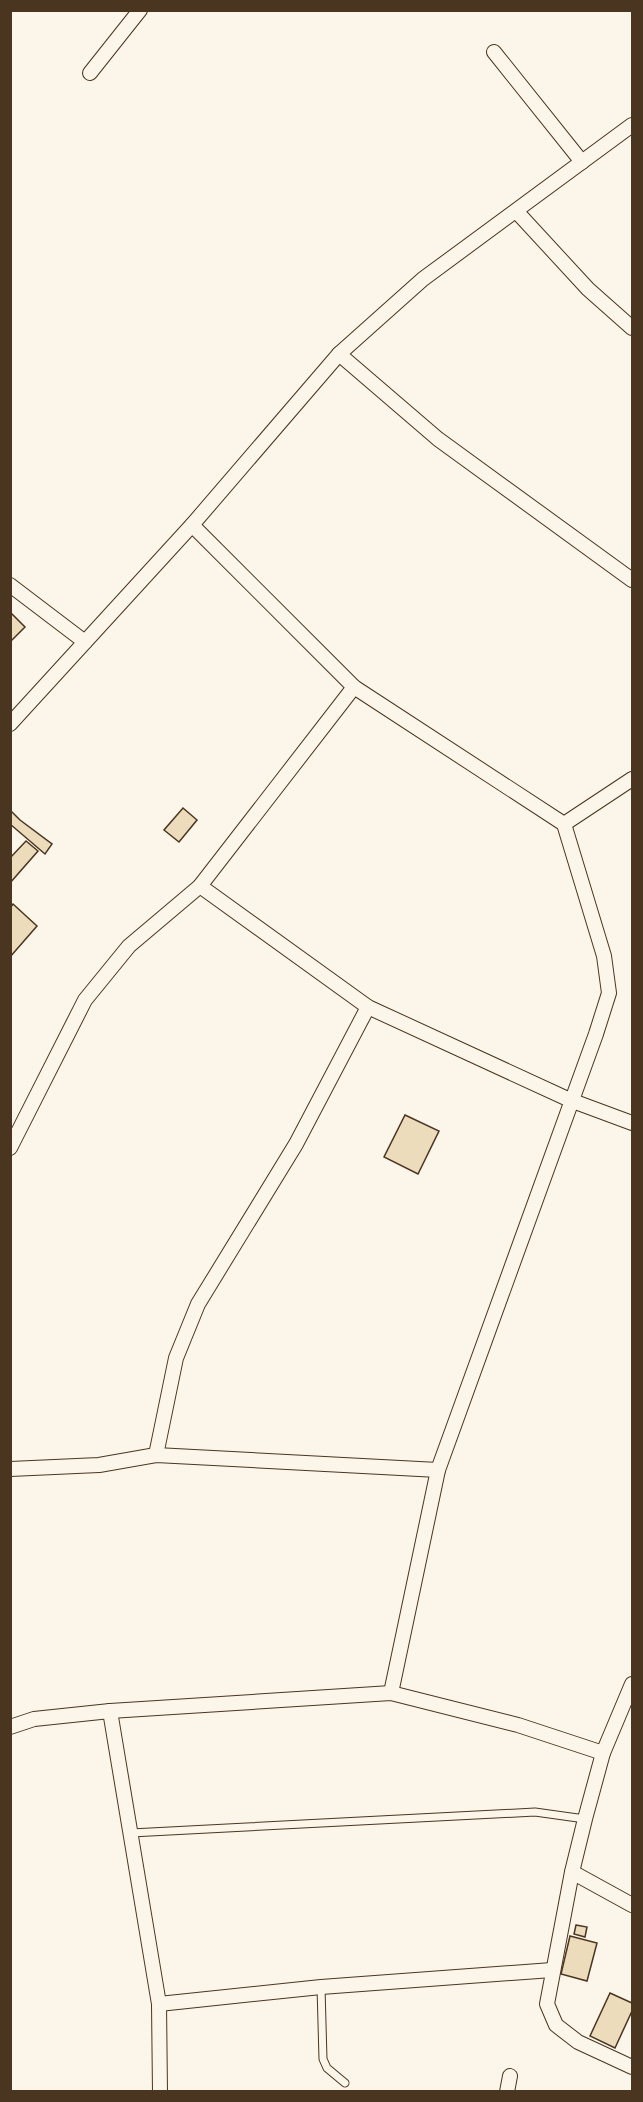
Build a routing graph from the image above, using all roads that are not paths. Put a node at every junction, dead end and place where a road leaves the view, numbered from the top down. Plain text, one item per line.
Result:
1 (140, 10) edge
2 (494, 52) dead end
3 (90, 73) dead end
4 (633, 124) edge
5 (582, 162) junction
6 (517, 212) junction
7 (633, 328) edge
8 (339, 354) junction
9 (192, 525) junction
10 (633, 580) edge
11 (10, 585) edge
12 (85, 642) junction
13 (354, 687) junction
14 (10, 724) edge
15 (633, 779) edge
16 (564, 824) junction
17 (200, 886) junction
18 (368, 1007) junction
19 (570, 1100) junction
20 (633, 1123) edge
21 (10, 1148) edge
22 (156, 1455) junction
23 (10, 1468) edge
24 (438, 1470) junction
25 (633, 1684) edge
26 (391, 1693) junction
27 (110, 1711) junction
28 (10, 1727) edge
29 (603, 1753) junction
30 (585, 1819) junction
31 (131, 1833) junction
32 (572, 1872) junction
33 (633, 1905) edge
34 (552, 1970) junction
35 (321, 1987) junction
36 (159, 2004) junction
37 (633, 2067) edge
38 (510, 2076) dead end
39 (345, 2083) dead end
40 (160, 2091) edge
41 (507, 2091) edge

1 - 3 street
2 - 5 street
4 - 5 street
5 - 6 street
6 - 7 street
6 - 8 street
8 - 9 street
8 - 10 street
9 - 12 street
9 - 13 street
11 - 12 street
12 - 14 street
13 - 16 street
13 - 17 street
15 - 16 street
16 - 19 street
17 - 18 street
17 - 21 street
18 - 19 street
18 - 22 street
19 - 20 street
19 - 24 street
22 - 23 street
22 - 24 street
24 - 26 street
25 - 29 street
26 - 27 street
26 - 29 street
27 - 28 street
27 - 31 street
29 - 30 street
30 - 31 lane
30 - 32 street
31 - 36 street
32 - 33 street
32 - 34 street
34 - 35 street
34 - 37 street
35 - 36 street
35 - 39 lane
36 - 40 street
38 - 41 street

